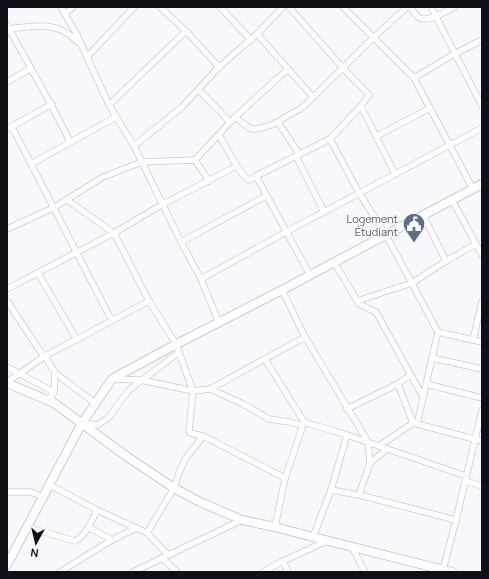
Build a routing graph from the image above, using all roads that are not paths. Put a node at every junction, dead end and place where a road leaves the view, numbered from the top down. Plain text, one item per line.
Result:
1 (61, 7) edge
2 (73, 7) edge
3 (134, 7) edge
4 (160, 7) edge
5 (220, 7) edge
6 (283, 7) edge
7 (289, 7) edge
8 (343, 7) edge
9 (407, 7) edge
10 (410, 7) edge
11 (431, 7) edge
12 (454, 7) edge
13 (65, 14) junction
14 (436, 17) junction
15 (8, 28) edge
16 (186, 31) junction
17 (257, 34) junction
18 (374, 37) junction
19 (251, 40) junction
20 (482, 40) edge
21 (80, 43) junction
22 (454, 54) junction
23 (87, 57) junction
24 (219, 67) junction
25 (342, 68) junction
26 (30, 69) junction
27 (288, 69) junction
28 (414, 78) junction
29 (7, 82) edge
30 (482, 89) edge
31 (199, 90) junction
32 (475, 92) junction
33 (313, 96) junction
34 (52, 104) junction
35 (109, 105) junction
36 (361, 106) junction
37 (482, 106) edge
38 (430, 108) junction
39 (116, 117) junction
40 (235, 117) junction
41 (230, 122) junction
42 (278, 122) junction
43 (9, 128) edge
44 (482, 128) edge
45 (219, 135) junction
46 (377, 136) junction
47 (330, 139) junction
48 (70, 142) junction
49 (450, 145) junction
50 (134, 146) junction
51 (297, 155) junction
52 (195, 160) junction
53 (142, 162) junction
54 (31, 164) junction
55 (237, 166) junction
56 (396, 174) junction
57 (256, 176) junction
58 (209, 181) junction
59 (482, 184) edge
60 (473, 189) junction
61 (359, 193) junction
62 (266, 196) junction
63 (67, 200) junction
64 (452, 200) junction
65 (163, 204) junction
66 (53, 208) junction
67 (324, 212) junction
68 (423, 215) junction
69 (7, 229) edge
70 (286, 232) junction
71 (114, 233) junction
72 (386, 235) junction
73 (181, 242) junction
74 (476, 244) junction
75 (76, 252) junction
76 (482, 255) edge
77 (446, 261) junction
78 (334, 262) junction
79 (38, 272) junction
80 (310, 275) junction
81 (201, 279) junction
82 (412, 284) junction
83 (7, 289) edge
84 (282, 290) junction
85 (7, 301) edge
86 (149, 301) junction
87 (357, 301) junction
88 (482, 301) edge
89 (112, 321) junction
90 (219, 323) junction
91 (438, 332) junction
92 (305, 337) junction
93 (77, 340) junction
94 (473, 340) junction
95 (482, 342) edge
96 (176, 344) junction
97 (178, 353) junction
98 (45, 357) junction
99 (432, 358) junction
100 (265, 359) junction
101 (7, 367) edge
102 (482, 369) edge
103 (55, 373) junction
104 (19, 374) junction
105 (410, 375) junction
106 (112, 380) junction
107 (141, 380) junction
108 (7, 383) edge
109 (398, 384) junction
110 (426, 384) junction
111 (210, 389) junction
112 (193, 391) junction
113 (54, 392) junction
114 (423, 398) junction
115 (482, 398) edge
116 (48, 400) junction
117 (95, 403) junction
118 (347, 409) junction
119 (482, 410) edge
120 (82, 423) junction
121 (304, 424) junction
122 (415, 424) junction
123 (347, 435) junction
124 (203, 436) junction
125 (475, 439) junction
126 (482, 441) edge
127 (368, 442) junction
128 (379, 446) junction
129 (387, 449) junction
130 (370, 463) junction
131 (285, 478) junction
132 (465, 478) junction
133 (50, 486) junction
134 (482, 486) edge
135 (174, 488) junction
136 (331, 490) junction
137 (7, 492) edge
138 (359, 495) junction
139 (43, 497) junction
140 (97, 510) junction
141 (242, 520) junction
142 (456, 520) junction
143 (26, 527) junction
144 (88, 527) junction
145 (275, 527) junction
146 (136, 528) junction
147 (147, 533) junction
148 (313, 538) junction
149 (112, 540) junction
150 (327, 541) junction
151 (352, 547) junction
152 (168, 555) junction
153 (162, 558) junction
154 (282, 561) junction
155 (7, 565) edge
156 (443, 570) junction
157 (60, 572) edge
158 (133, 572) edge
159 (177, 572) edge
160 (263, 572) edge
161 (288, 572) edge
162 (365, 572) edge
163 (452, 572) edge

1 - 13 street
2 - 13 street
3 - 23 street
4 - 16 street
5 - 19 street
6 - 17 street
7 - 25 street
8 - 18 street
9 - 18 street
10 - 14 street
11 - 14 street
12 - 14 street
13 - 21 street
14 - 22 street
15 - 21 street
15 - 26 street
16 - 24 street
16 - 35 street
17 - 19 street
17 - 27 street
18 - 25 street
18 - 28 street
19 - 24 street
20 - 22 street
21 - 23 street
22 - 28 street
22 - 32 street
23 - 35 street
24 - 31 street
25 - 33 street
25 - 36 street
26 - 29 street
26 - 34 street
27 - 33 street
27 - 40 street
28 - 38 street
30 - 32 street
31 - 41 street
31 - 50 street
32 - 37 street
33 - 42 street
34 - 43 street
34 - 48 street
35 - 39 street
36 - 46 street
36 - 47 street
38 - 46 street
38 - 49 street
39 - 48 street
39 - 50 street
40 - 41 street
40 - 42 street
41 - 45 street
42 - 51 street
43 - 54 street
44 - 49 street
45 - 52 street
45 - 55 street
46 - 56 street
47 - 51 street
47 - 61 street
48 - 54 street
49 - 56 street
49 - 60 street
50 - 53 street
51 - 57 street
51 - 67 street
52 - 53 street
52 - 58 street
53 - 63 street
53 - 65 street
54 - 66 street
55 - 57 street
55 - 58 street
56 - 61 street
57 - 62 street
58 - 65 street
59 - 60 main road
60 - 64 main road
61 - 67 street
61 - 72 street
62 - 70 street
62 - 73 street
63 - 66 street
63 - 71 street
64 - 68 main road
64 - 74 street
65 - 71 street
65 - 73 street
66 - 69 street
66 - 75 street
67 - 70 street
68 - 72 main road
68 - 77 street
70 - 80 street
70 - 81 street
71 - 75 street
71 - 86 street
72 - 78 main road
72 - 82 street
73 - 81 street
74 - 76 street
74 - 77 street
75 - 79 street
75 - 89 street
77 - 82 street
78 - 80 main road
78 - 87 street
79 - 83 street
79 - 93 street
80 - 84 main road
81 - 90 street
82 - 87 street
82 - 91 street
84 - 90 main road
84 - 92 street
85 - 98 street
86 - 89 street
86 - 96 street
87 - 105 street
88 - 94 street
89 - 93 street
90 - 96 main road
91 - 94 street
91 - 99 street
92 - 100 street
92 - 118 street
93 - 98 street
94 - 95 street
96 - 97 street
96 - 106 main road
97 - 107 street
97 - 112 street
98 - 103 street
98 - 104 street
99 - 102 street
99 - 110 street
100 - 111 street
100 - 121 street
101 - 104 street
103 - 113 street
103 - 117 street
104 - 108 street
104 - 113 street
105 - 109 street
105 - 114 street
106 - 107 street
106 - 117 main road
107 - 112 street
107 - 120 street
108 - 116 main road
109 - 118 street
109 - 122 street
110 - 114 street
110 - 115 street
111 - 112 street
111 - 121 street
112 - 124 street
113 - 116 street
114 - 122 street
116 - 120 main road
117 - 120 main road
118 - 127 street
119 - 125 street
120 - 133 main road
120 - 135 main road
121 - 123 street
121 - 131 street
122 - 125 street
122 - 128 street
123 - 127 street
123 - 136 street
124 - 131 street
124 - 135 street
125 - 126 street
125 - 132 street
127 - 128 street
127 - 130 street
128 - 129 street
129 - 130 street
129 - 132 street
130 - 138 street
131 - 145 street
132 - 134 street
132 - 142 street
133 - 139 main road
133 - 140 street
135 - 141 main road
135 - 147 street
136 - 138 street
136 - 148 street
137 - 139 street
138 - 142 street
139 - 143 main road
140 - 144 street
140 - 146 street
141 - 145 main road
141 - 152 street
142 - 156 street
143 - 144 street
143 - 155 main road
144 - 149 street
145 - 148 main road
146 - 147 street
146 - 149 street
147 - 152 street
148 - 150 main road
149 - 157 street
150 - 151 main road
150 - 154 street
151 - 156 main road
151 - 162 street
152 - 153 street
153 - 158 street
153 - 159 street
154 - 160 street
154 - 161 street
156 - 163 main road

